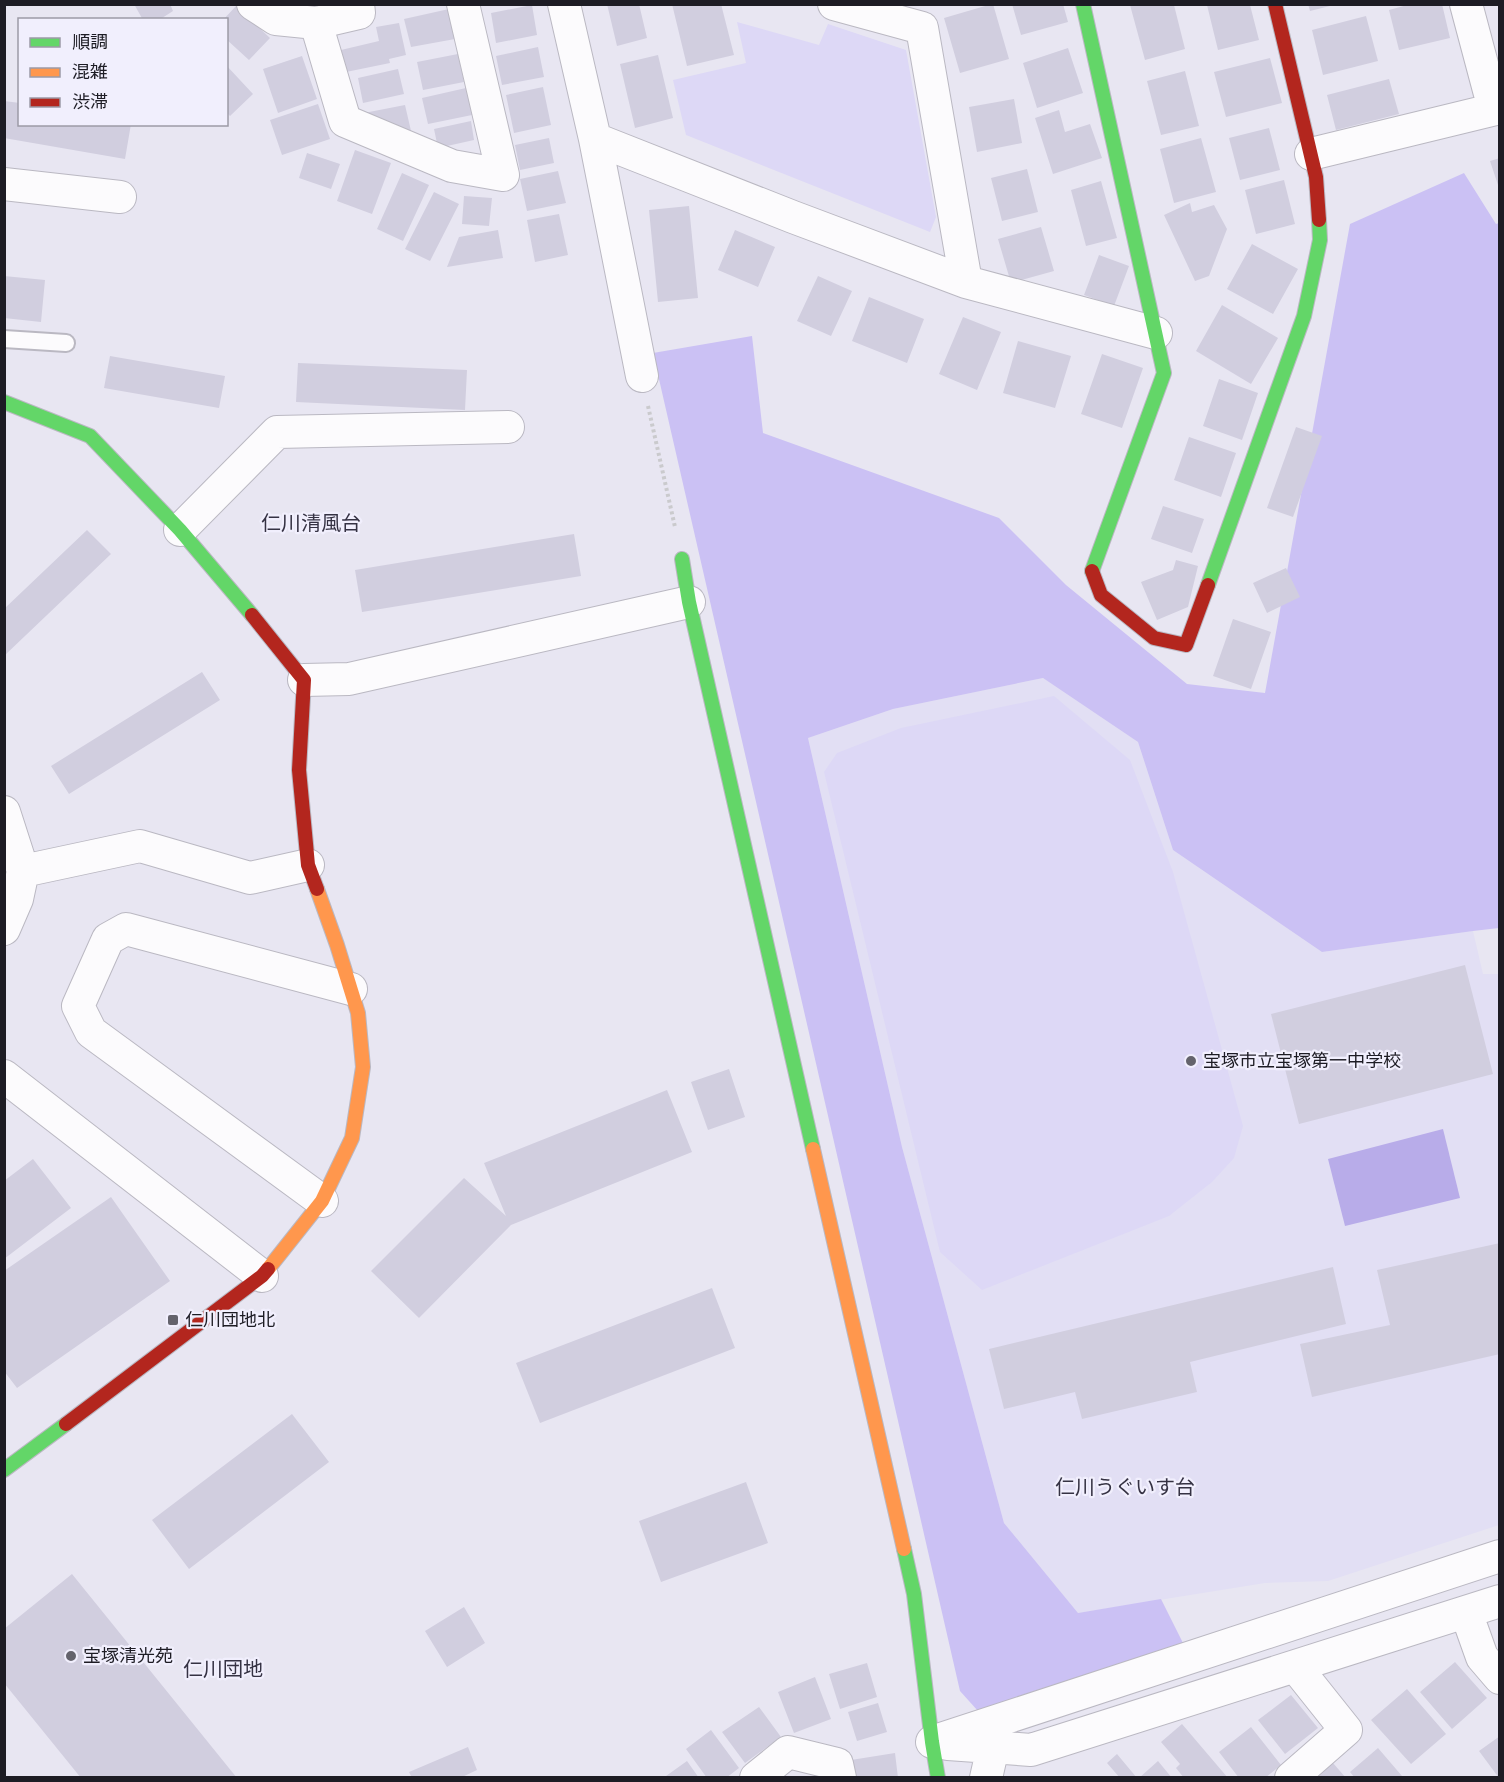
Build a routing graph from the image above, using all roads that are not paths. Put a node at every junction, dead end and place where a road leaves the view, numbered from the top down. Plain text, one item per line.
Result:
1 (253, 4) edge
2 (358, 4) edge
3 (463, 4) edge
4 (564, 4) edge
5 (834, 4) edge
6 (1083, 4) edge
7 (1275, 4) edge
8 (1466, 4) edge
9 (316, 23) junction
10 (1497, 109) edge
11 (595, 139) junction
12 (1311, 154) junction
13 (4, 184) edge
14 (120, 197) dead end
15 (966, 282) junction
16 (1156, 333) junction
17 (4, 339) edge
18 (66, 343) dead end
19 (642, 376) road end
20 (7, 407) edge
21 (508, 427) dead end
22 (180, 530) junction
23 (682, 559) road end
24 (688, 602) junction
25 (304, 680) junction
26 (4, 812) edge
27 (308, 865) junction
28 (23, 870) junction
29 (4, 929) edge
30 (351, 989) junction
31 (4, 1076) edge
32 (322, 1201) junction
33 (262, 1276) junction
34 (4, 1470) edge
35 (1500, 1556) edge
36 (1500, 1601) edge
37 (1466, 1612) junction
38 (1295, 1666) junction
39 (1500, 1678) edge
40 (932, 1742) junction
41 (993, 1747) junction
42 (756, 1778) edge
43 (840, 1778) edge
44 (939, 1778) edge
45 (986, 1778) edge
46 (1291, 1778) edge

1 - 9 street
2 - 9 street
3 - 9 street
4 - 11 street
5 - 15 street
6 - 16 street
7 - 12 street
8 - 10 street
10 - 12 street
11 - 15 street
11 - 19 street
12 - 16 street
13 - 14 street
15 - 16 street
17 - 18 lane
20 - 22 street
21 - 22 street
22 - 25 street
23 - 24 street
24 - 25 street
24 - 40 street
25 - 27 street
26 - 28 street
27 - 28 street
27 - 30 street
28 - 29 street
30 - 32 street
30 - 32 street
31 - 33 street
32 - 33 street
33 - 34 street
35 - 40 street
36 - 37 street
37 - 38 street
37 - 39 street
38 - 41 street
38 - 46 street
40 - 41 street
40 - 44 street
41 - 45 street
42 - 43 street

